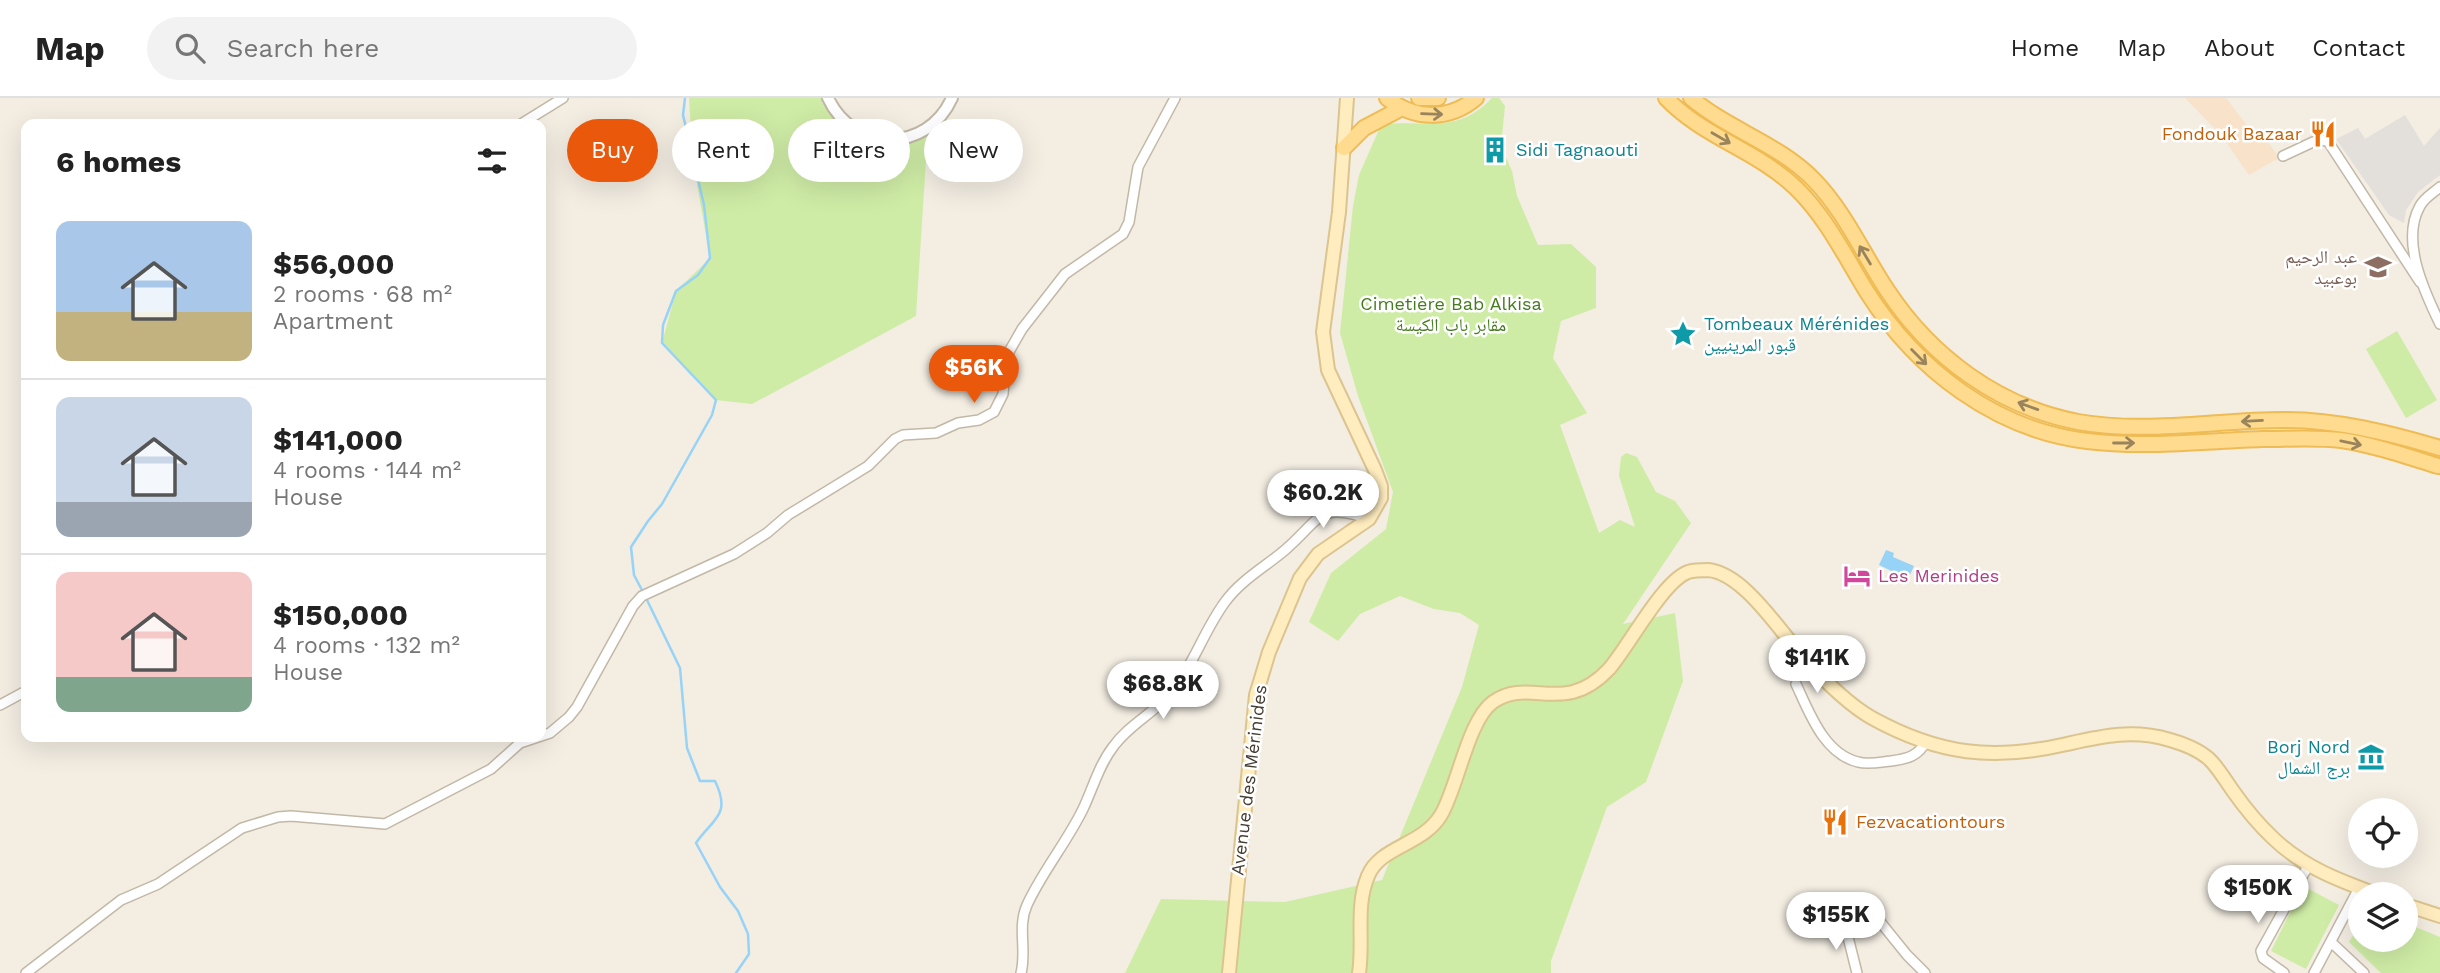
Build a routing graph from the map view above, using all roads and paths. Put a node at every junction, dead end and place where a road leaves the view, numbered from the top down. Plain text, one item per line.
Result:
1 (563, 98) edge
2 (828, 98) edge
3 (952, 98) edge
4 (1175, 98) edge
5 (1347, 98) edge
6 (1387, 98) edge
7 (1419, 98) edge
8 (1438, 98) edge
9 (1476, 98) edge
10 (1666, 98) edge
11 (1691, 98) edge
12 (1402, 108) junction
13 (529, 119) edge
14 (1344, 148) junction
15 (2283, 156) dead end
16 (2440, 187) edge
17 (2420, 282) junction
18 (2440, 324) edge
19 (2440, 449) edge
20 (2439, 467) edge
21 (1369, 519) junction
22 (1796, 684) dead end
23 (21, 694) edge
24 (0, 705) edge
25 (546, 734) edge
26 (1926, 741) junction
27 (523, 742) edge
28 (2308, 866) junction
29 (2348, 883) edge
30 (2348, 909) edge
31 (2418, 909) edge
32 (2440, 916) edge
33 (2331, 942) junction
34 (26, 973) edge
35 (1021, 973) edge
36 (1228, 973) edge
37 (1359, 973) edge
38 (1857, 973) edge
39 (1925, 973) edge
40 (2284, 973) edge
41 (2314, 973) edge
42 (2364, 973) edge

1 - 13 street
2 - 3 street
4 - 25 street
5 - 14 main road
6 - 12 main road
7 - 8 main road
12 -> 9 main road
10 -> 20 main road
19 -> 11 main road
12 - 14 main road
14 - 21 main road
15 - 17 street
16 - 17 street
17 - 18 street
19 - 20 main road
21 - 35 street
21 - 36 main road, Avenue des Mérinides
22 - 26 street
23 - 24 street
26 - 28 main road
26 - 37 main road
27 - 34 street
28 - 29 main road
28 - 40 street
30 - 33 street
31 - 32 main road
33 - 41 street
33 - 42 street
38 - 39 street

